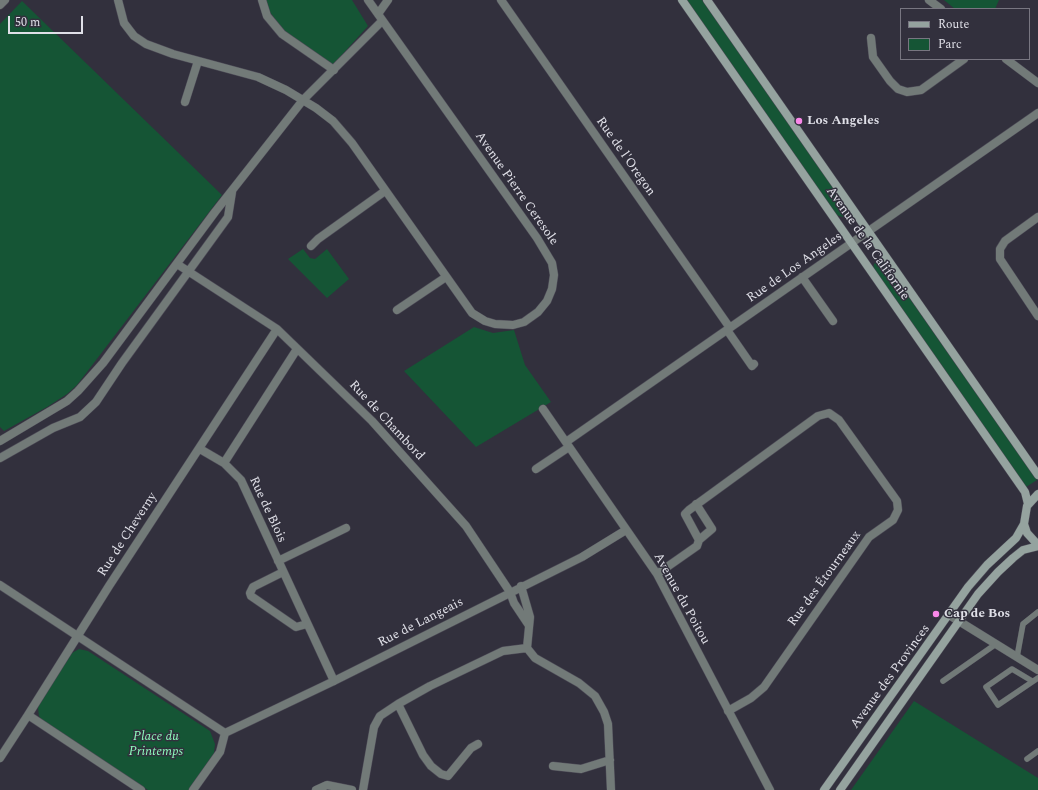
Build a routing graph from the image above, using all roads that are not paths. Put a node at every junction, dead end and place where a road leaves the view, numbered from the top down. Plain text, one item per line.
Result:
1 (5, 0) edge
2 (118, 0) edge
3 (262, 0) edge
4 (368, 0) edge
5 (388, 0) edge
6 (501, 0) edge
7 (682, 0) edge
8 (707, 0) edge
9 (929, 0) edge
10 (0, 5) edge
11 (939, 8) edge
12 (380, 18) junction
13 (871, 38) dead end
14 (963, 60) edge
15 (1007, 60) edge
16 (198, 61) junction
17 (334, 70) junction
18 (1038, 83) edge
19 (303, 100) junction
20 (185, 102) dead end
21 (1038, 113) edge
22 (385, 191) junction
23 (232, 192) junction
24 (1038, 217) edge
25 (868, 232) junction
26 (852, 244) junction
27 (311, 246) dead end
28 (178, 264) junction
29 (189, 271) junction
30 (446, 277) junction
31 (802, 277) junction
32 (397, 310) dead end
33 (1038, 316) edge
34 (833, 321) dead end
35 (277, 329) junction
36 (728, 329) junction
37 (297, 349) junction
38 (103, 363) junction
39 (754, 364) dead end
40 (116, 372) junction
41 (543, 410) dead end
42 (46, 414) junction
43 (53, 428) junction
44 (0, 441) edge
45 (568, 444) junction
46 (200, 449) junction
47 (0, 458) edge
48 (224, 463) junction
49 (536, 470) dead end
50 (1038, 475) edge
51 (1038, 494) edge
52 (696, 504) junction
53 (1028, 504) junction
54 (1024, 524) junction
55 (346, 528) dead end
56 (626, 530) junction
57 (699, 540) junction
58 (1038, 545) edge
59 (278, 561) junction
60 (283, 572) junction
61 (657, 574) junction
62 (0, 585) edge
63 (521, 586) junction
64 (510, 592) junction
65 (1038, 612) edge
66 (949, 614) junction
67 (959, 621) junction
68 (307, 624) junction
69 (528, 624) junction
70 (77, 636) junction
71 (996, 644) junction
72 (527, 648) junction
73 (1017, 657) junction
74 (1038, 670) edge
75 (1038, 678) edge
76 (334, 681) junction
77 (943, 681) dead end
78 (1032, 682) junction
79 (398, 704) junction
80 (728, 711) junction
81 (28, 715) junction
82 (225, 733) junction
83 (478, 744) dead end
84 (1038, 752) edge
85 (0, 758) edge
86 (1027, 759) dead end
87 (610, 760) junction
88 (553, 766) dead end
89 (141, 790) edge
90 (193, 790) edge
91 (316, 790) edge
92 (352, 790) edge
93 (363, 790) edge
94 (611, 790) edge
95 (770, 790) edge
96 (824, 790) edge
97 (840, 790) edge

1 - 10 street
2 - 16 street, Avenue Pierre Ceresole
3 - 17 street
4 - 12 street, Avenue Pierre Ceresole
5 - 12 street
6 - 36 street, Rue de l'Oregon
7 - 26 street, Avenue de la Californie
8 - 25 street, Avenue de la Californie
9 - 11 street
12 - 17 street
12 - 30 street, Avenue Pierre Ceresole
13 - 14 street
15 - 18 street
16 - 19 street, Avenue Pierre Ceresole
16 - 20 street
17 - 19 street
19 - 22 street, Avenue Pierre Ceresole
19 - 23 street
21 - 25 street, Rue de Los Angeles
22 - 27 street
22 - 30 street, Avenue Pierre Ceresole
23 - 28 street
23 - 29 street
24 - 33 street
25 - 26 street, Rue de Los Angeles
25 - 50 street, Avenue de la Californie
26 - 31 street, Rue de Los Angeles
26 - 53 street, Avenue de la Californie
28 - 29 street, Rue de Chambord
28 - 38 street
29 - 35 street, Rue de Chambord
29 - 40 street
30 - 32 street
31 - 34 street
31 - 36 street, Rue de Los Angeles
35 - 37 street, Rue de Chambord
35 - 46 street, Rue de Cheverny
36 - 39 street, Rue de l'Oregon
36 - 45 street, Rue de Los Angeles
37 - 48 street
37 - 64 street, Rue de Chambord
38 - 40 street
38 - 42 street
40 - 43 street
41 - 45 street, Avenue du Poitou
42 - 43 street
42 - 44 street
43 - 47 street
45 - 49 street, Rue de Los Angeles
45 - 56 street, Avenue du Poitou
46 - 48 street
46 - 70 street, Rue de Cheverny
48 - 59 street, Rue de Blois
51 - 53 street
52 - 57 street, Rue des Étourneaux
52 - 57 street
52 - 80 street, Rue des Étourneaux
53 - 54 street
54 - 58 street
54 - 66 street, Avenue des Provinces
55 - 59 street
56 - 61 street, Avenue du Poitou
56 - 63 street, Rue de Langeais
57 - 61 street
58 - 67 street, Avenue des Provinces
59 - 60 street, Rue de Blois
60 - 68 street, Rue de Blois
60 - 68 street
61 - 80 street, Avenue du Poitou
62 - 70 street
63 - 64 street, Rue de Langeais
63 - 69 street
64 - 69 street, Rue de Chambord
64 - 76 street, Rue de Langeais
65 - 73 lane
66 - 67 street
66 - 96 street, Avenue des Provinces
67 - 71 street
67 - 97 street, Avenue des Provinces
68 - 76 street, Rue de Blois
69 - 72 street
70 - 81 street
70 - 82 street
71 - 73 street
71 - 77 lane
72 - 79 street
72 - 87 street
73 - 74 street
75 - 78 lane
76 - 82 street, Rue de Langeais
78 - 78 lane
79 - 83 street
79 - 93 street
80 - 95 street, Avenue du Poitou
81 - 85 street
81 - 89 street
82 - 90 street
84 - 86 lane
87 - 88 street
87 - 94 street
91 - 92 street

